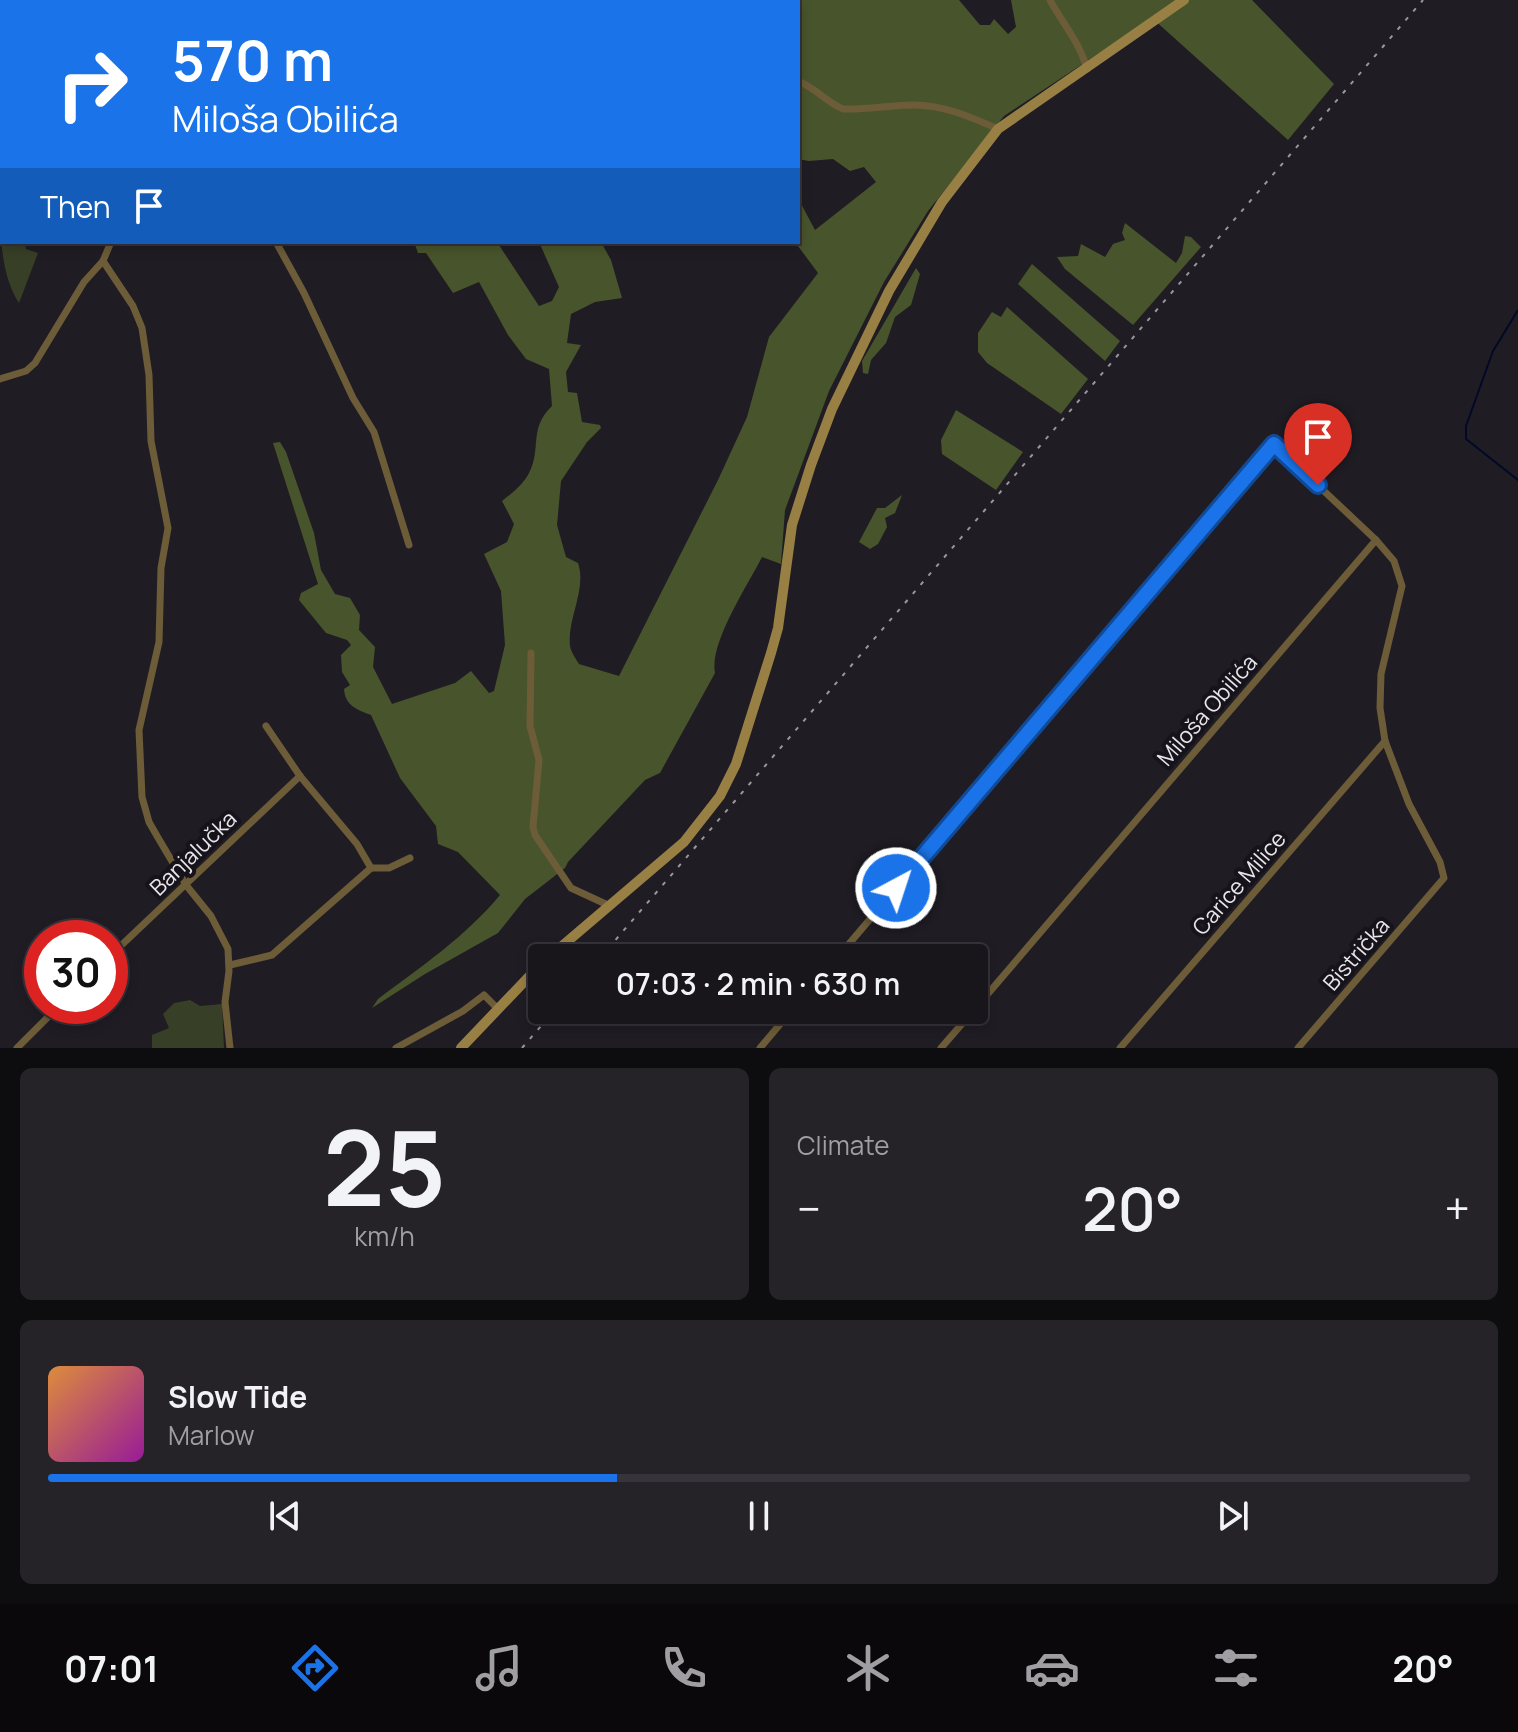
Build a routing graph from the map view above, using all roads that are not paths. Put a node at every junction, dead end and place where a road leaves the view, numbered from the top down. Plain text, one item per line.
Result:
1 (1050, 0) edge
2 (1184, 0) edge
3 (1087, 69) junction
4 (800, 82) edge
5 (998, 129) junction
6 (110, 244) edge
7 (277, 244) edge
8 (103, 261) junction
9 (0, 379) edge
10 (1376, 540) junction
11 (409, 545) dead end
12 (531, 653) dead end
13 (266, 726) dead end
14 (1385, 741) junction
15 (300, 776) junction
16 (410, 858) dead end
17 (371, 868) junction
18 (186, 885) junction
19 (610, 906) junction
20 (128, 939) edge
21 (565, 944) edge
22 (849, 944) edge
23 (230, 965) junction
24 (528, 977) edge
25 (988, 994) edge
26 (497, 1008) junction
27 (41, 1024) edge
28 (780, 1024) edge
29 (962, 1024) edge
30 (17, 1048) edge
31 (230, 1048) edge
32 (396, 1048) edge
33 (461, 1048) edge
34 (760, 1048) edge
35 (941, 1048) edge
36 (1120, 1048) edge
37 (1298, 1048) edge

1 - 3 street
2 - 3 main road
3 - 5 main road
4 - 5 street
5 - 19 main road
6 - 8 street
7 - 11 street
8 - 9 street
8 - 18 street
10 - 14 street
10 - 22 street
10 - 25 street, Miloša Obilića
12 - 19 street
13 - 15 street
14 - 36 street, Carice Milice
14 - 37 street, Bistrička
15 - 17 street
15 - 18 street, Banjalučka
16 - 17 street
17 - 23 street
18 - 20 street, Banjalučka
18 - 23 street
19 - 21 main road
23 - 31 street
24 - 26 main road
26 - 32 street
26 - 33 main road
27 - 30 street
28 - 34 street
29 - 35 street, Miloša Obilića

